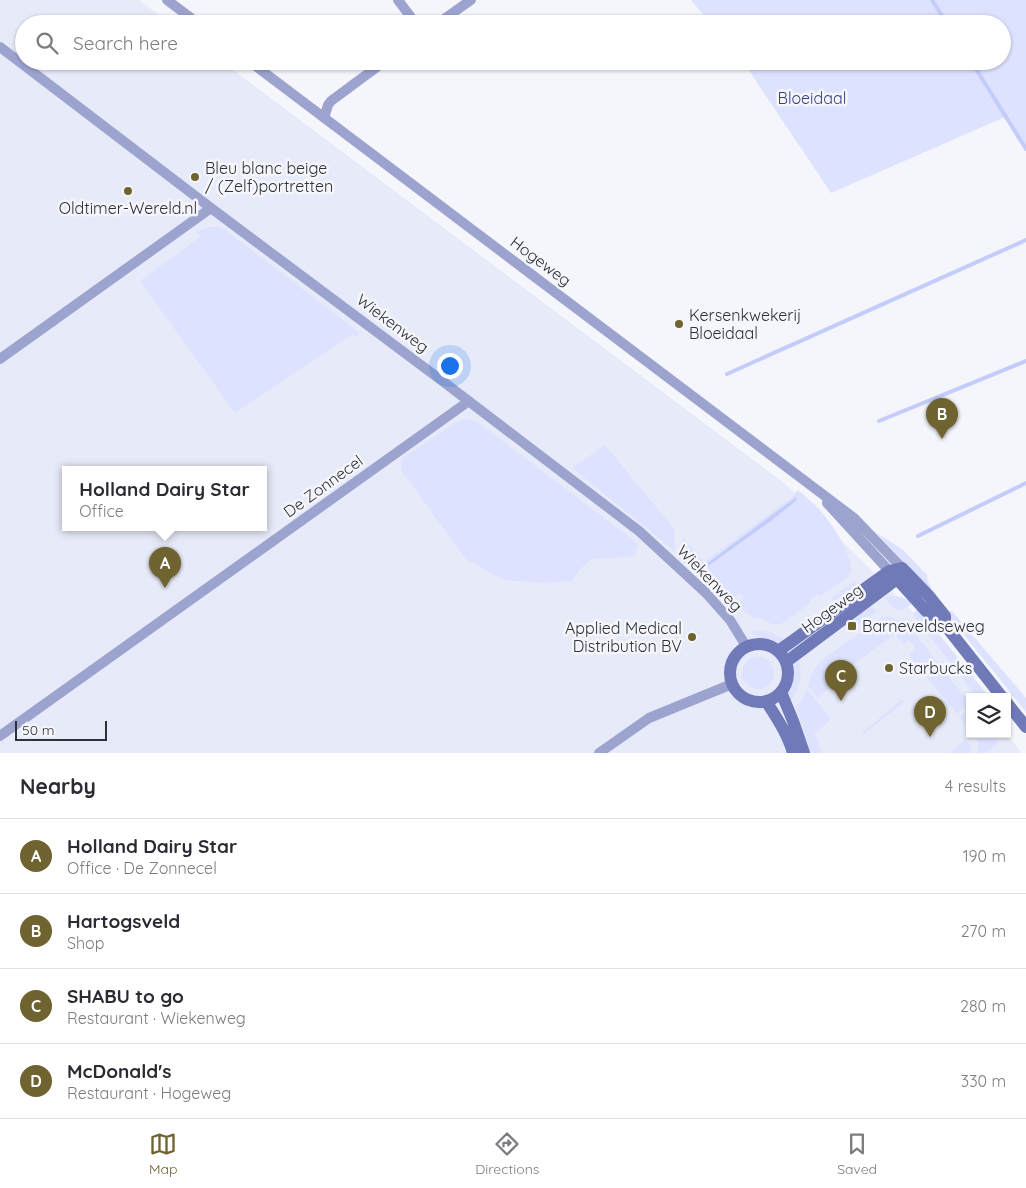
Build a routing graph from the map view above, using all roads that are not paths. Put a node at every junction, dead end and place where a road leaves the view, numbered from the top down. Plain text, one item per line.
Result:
1 (167, 0) edge
2 (398, 0) edge
3 (470, 0) edge
4 (187, 15) edge
5 (409, 15) edge
6 (449, 15) edge
7 (0, 47) edge
8 (15, 58) edge
9 (30, 70) edge
10 (261, 70) edge
11 (373, 70) edge
12 (324, 118) junction
13 (211, 208) junction
14 (0, 359) edge
15 (469, 401) junction
16 (896, 573) junction
17 (746, 646) junction
18 (778, 651) junction
19 (786, 662) junction
20 (732, 684) junction
21 (781, 692) junction
22 (999, 693) edge
23 (766, 701) junction
24 (1011, 708) edge
25 (1026, 727) edge
26 (0, 736) edge
27 (599, 753) edge
28 (793, 753) edge
29 (804, 753) edge

1 - 4 street
2 - 5 street
3 - 6 street
7 - 8 street, Wiekenweg
9 - 13 street, Wiekenweg
10 - 12 street, Hogeweg
11 - 12 street
12 - 16 street, Hogeweg
13 - 14 street
13 - 15 street, Wiekenweg
15 - 17 street, Wiekenweg
15 - 26 street, De Zonnecel
16 - 18 street, Hogeweg
16 - 19 street, Hogeweg
16 - 22 street, Hogeweg
17 - 18 street
17 - 20 street
18 - 19 street
19 - 21 street
20 - 23 street
20 - 27 street
21 - 23 street
21 - 29 street
23 - 28 street
24 - 25 street

